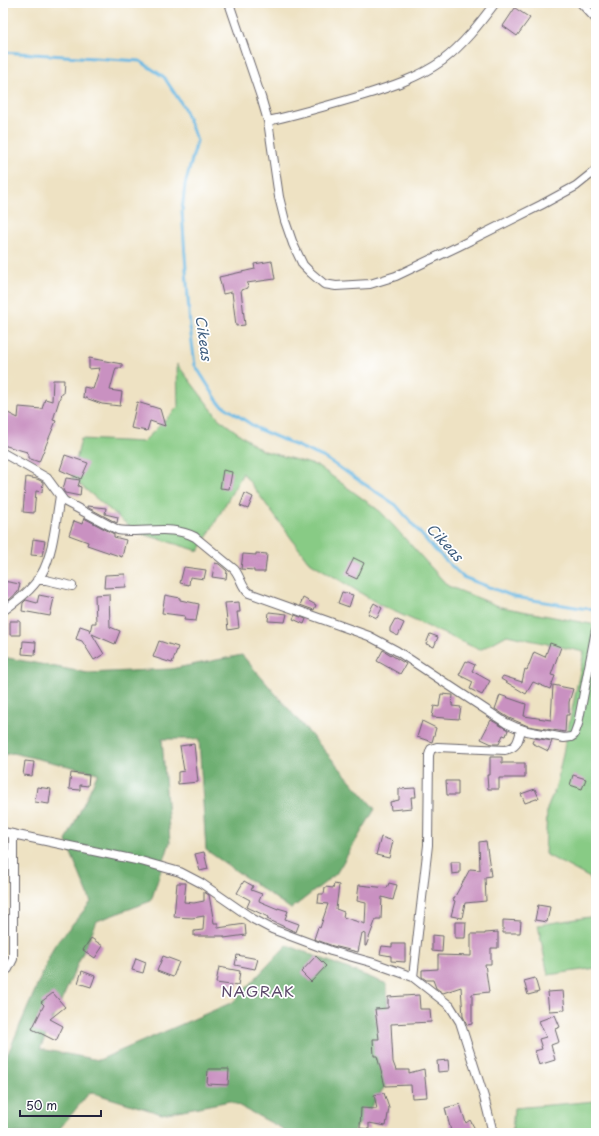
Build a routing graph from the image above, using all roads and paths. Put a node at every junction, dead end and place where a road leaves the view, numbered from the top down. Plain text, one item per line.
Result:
1 (229, 3) edge
2 (496, 3) edge
3 (581, 3) edge
4 (596, 19) edge
5 (268, 121) junction
6 (596, 170) edge
7 (3, 453) edge
8 (60, 496) junction
9 (37, 580) junction
10 (72, 586) dead end
11 (3, 611) edge
12 (596, 630) edge
13 (521, 730) junction
14 (3, 832) edge
15 (12, 834) junction
16 (3, 971) edge
17 (413, 977) junction
18 (493, 1133) edge

1 - 5 street
2 - 5 street
3 - 4 street
5 - 6 street
7 - 8 street
8 - 9 street
8 - 13 street
9 - 10 street
9 - 11 street
12 - 13 street
13 - 17 street
14 - 15 street
15 - 16 street
15 - 17 street
17 - 18 street

